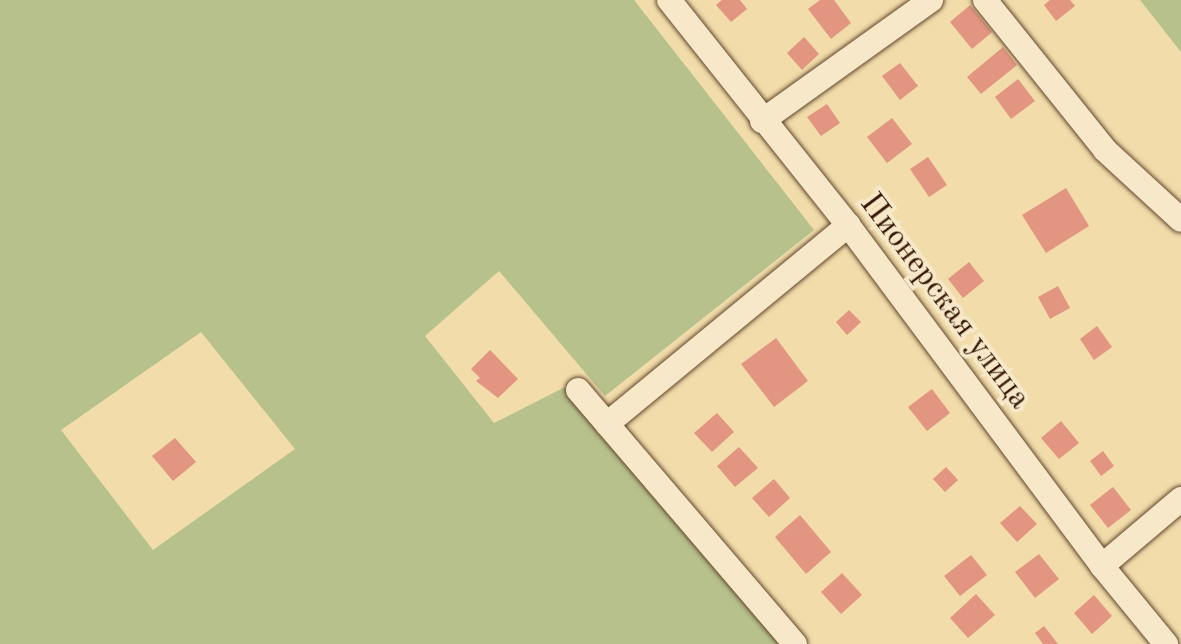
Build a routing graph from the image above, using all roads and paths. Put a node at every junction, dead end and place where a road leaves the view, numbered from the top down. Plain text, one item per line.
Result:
1 (669, 0) edge
2 (931, 0) edge
3 (985, 0) edge
4 (762, 121) junction
5 (1181, 220) edge
6 (848, 225) junction
7 (578, 390) dead end
8 (607, 424) junction
9 (1181, 499) edge
10 (1102, 566) junction
11 (795, 644) edge
12 (1166, 644) edge

1 - 4 street, Пионерская улица
2 - 4 street
3 - 5 street
4 - 6 street, Пионерская улица
6 - 8 street
6 - 10 street, Пионерская улица
7 - 8 street
8 - 11 street
9 - 10 street
10 - 12 street, Пионерская улица

